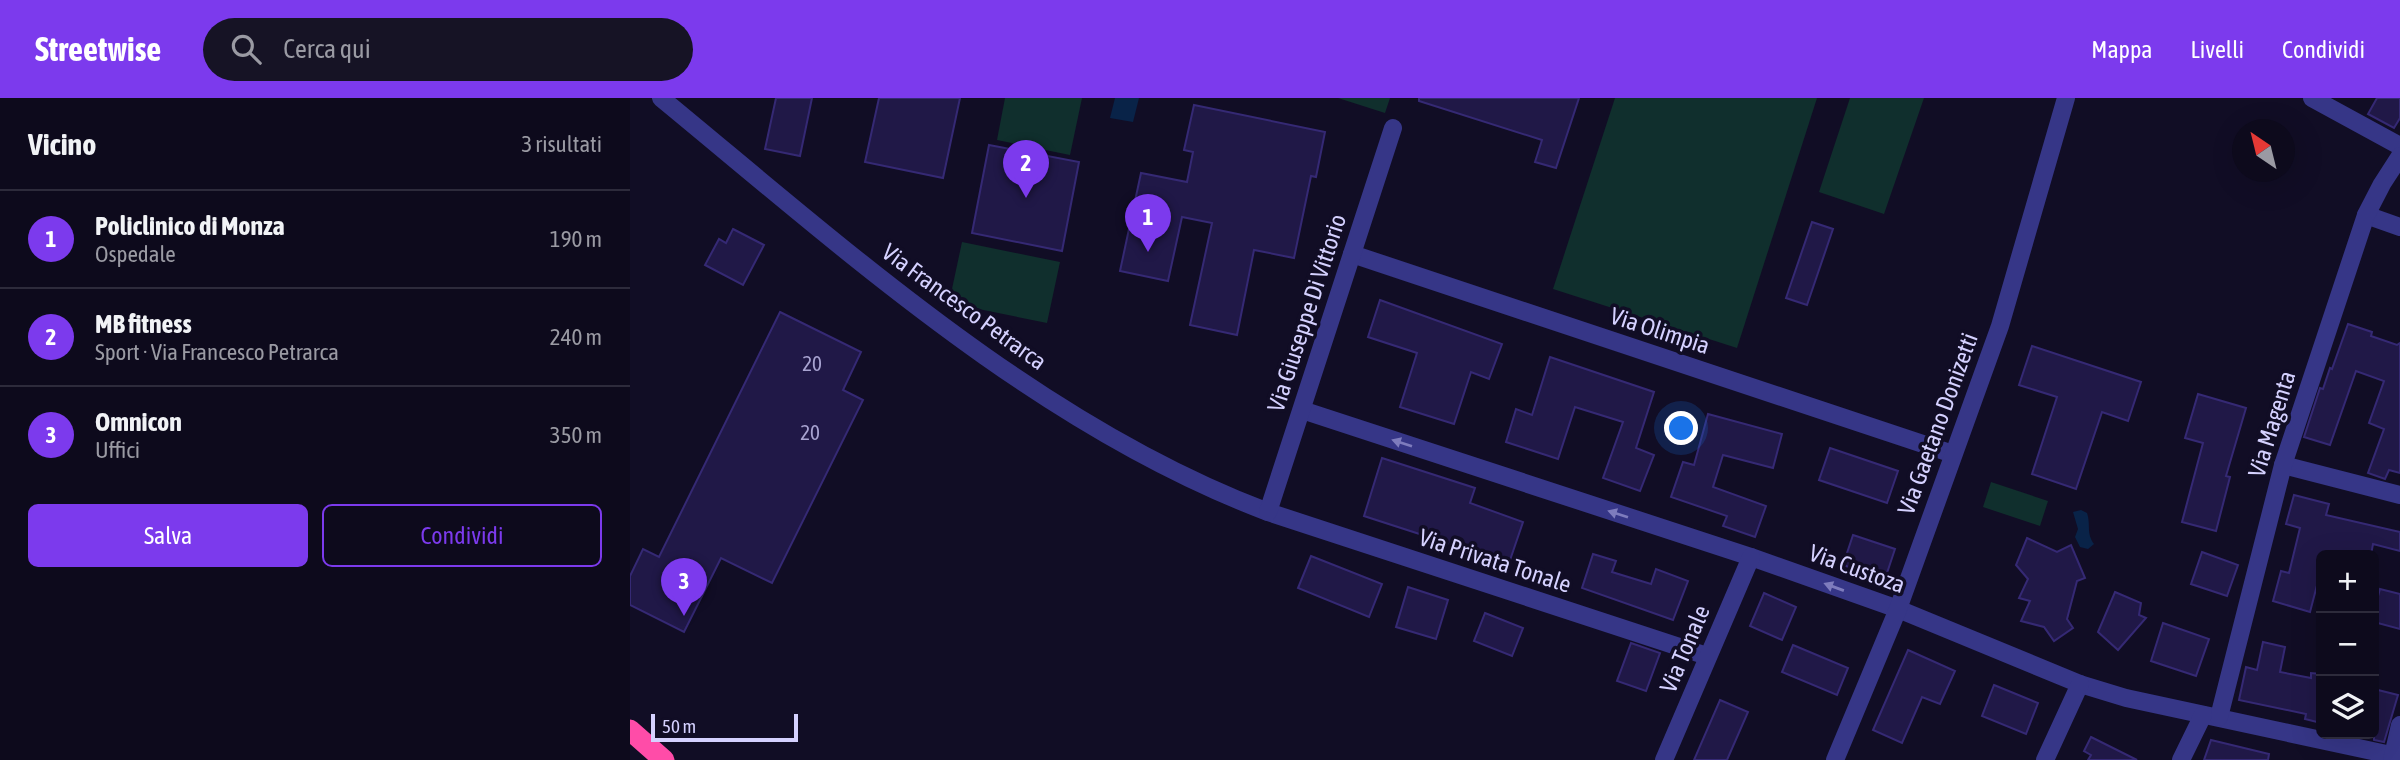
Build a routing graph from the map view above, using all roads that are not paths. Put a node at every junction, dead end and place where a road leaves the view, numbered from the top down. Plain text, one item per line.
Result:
1 (661, 98) edge
2 (2066, 98) edge
3 (2312, 98) edge
4 (1394, 128) dead end
5 (2400, 146) edge
6 (2400, 156) edge
7 (2366, 215) junction
8 (2400, 227) edge
9 (1352, 254) junction
10 (1302, 410) junction
11 (1953, 454) junction
12 (2283, 465) junction
13 (2400, 495) edge
14 (1268, 512) junction
15 (1751, 557) junction
16 (1898, 610) junction
17 (1707, 656) junction
18 (2080, 684) junction
19 (2211, 716) junction
20 (2400, 725) edge
21 (630, 730) edge
22 (2395, 758) edge
23 (664, 760) edge
24 (1664, 760) edge
25 (1835, 760) edge
26 (2045, 760) edge
27 (2181, 760) edge

1 - 14 street, Via Francesco Petrarca
2 - 11 street, Via Gaetano Donizetti
3 - 5 street
4 - 9 street, Via Giuseppe Di Vittorio
6 - 7 street, Via Magenta
7 - 8 street
7 - 12 street, Via Magenta
9 - 10 street, Via Giuseppe Di Vittorio
9 - 11 street, Via Olimpia
10 - 14 street, Via Giuseppe Di Vittorio
15 -> 10 street, Via Custoza
11 - 16 street, Via Gaetano Donizetti
12 - 13 street
12 - 19 street, Via Magenta
14 - 17 street, Via Privata Tonale
16 -> 15 street, Via Custoza
15 - 17 street, Via Tonale
16 - 18 street, Via Custoza
16 - 25 street, Via Gaetano Donizetti
17 - 24 street, Via Tonale
18 - 19 street, Via Custoza
18 - 26 street
19 - 22 street, Via Custoza
19 - 27 street, Via Magenta
20 - 22 street
21 - 23 highway

